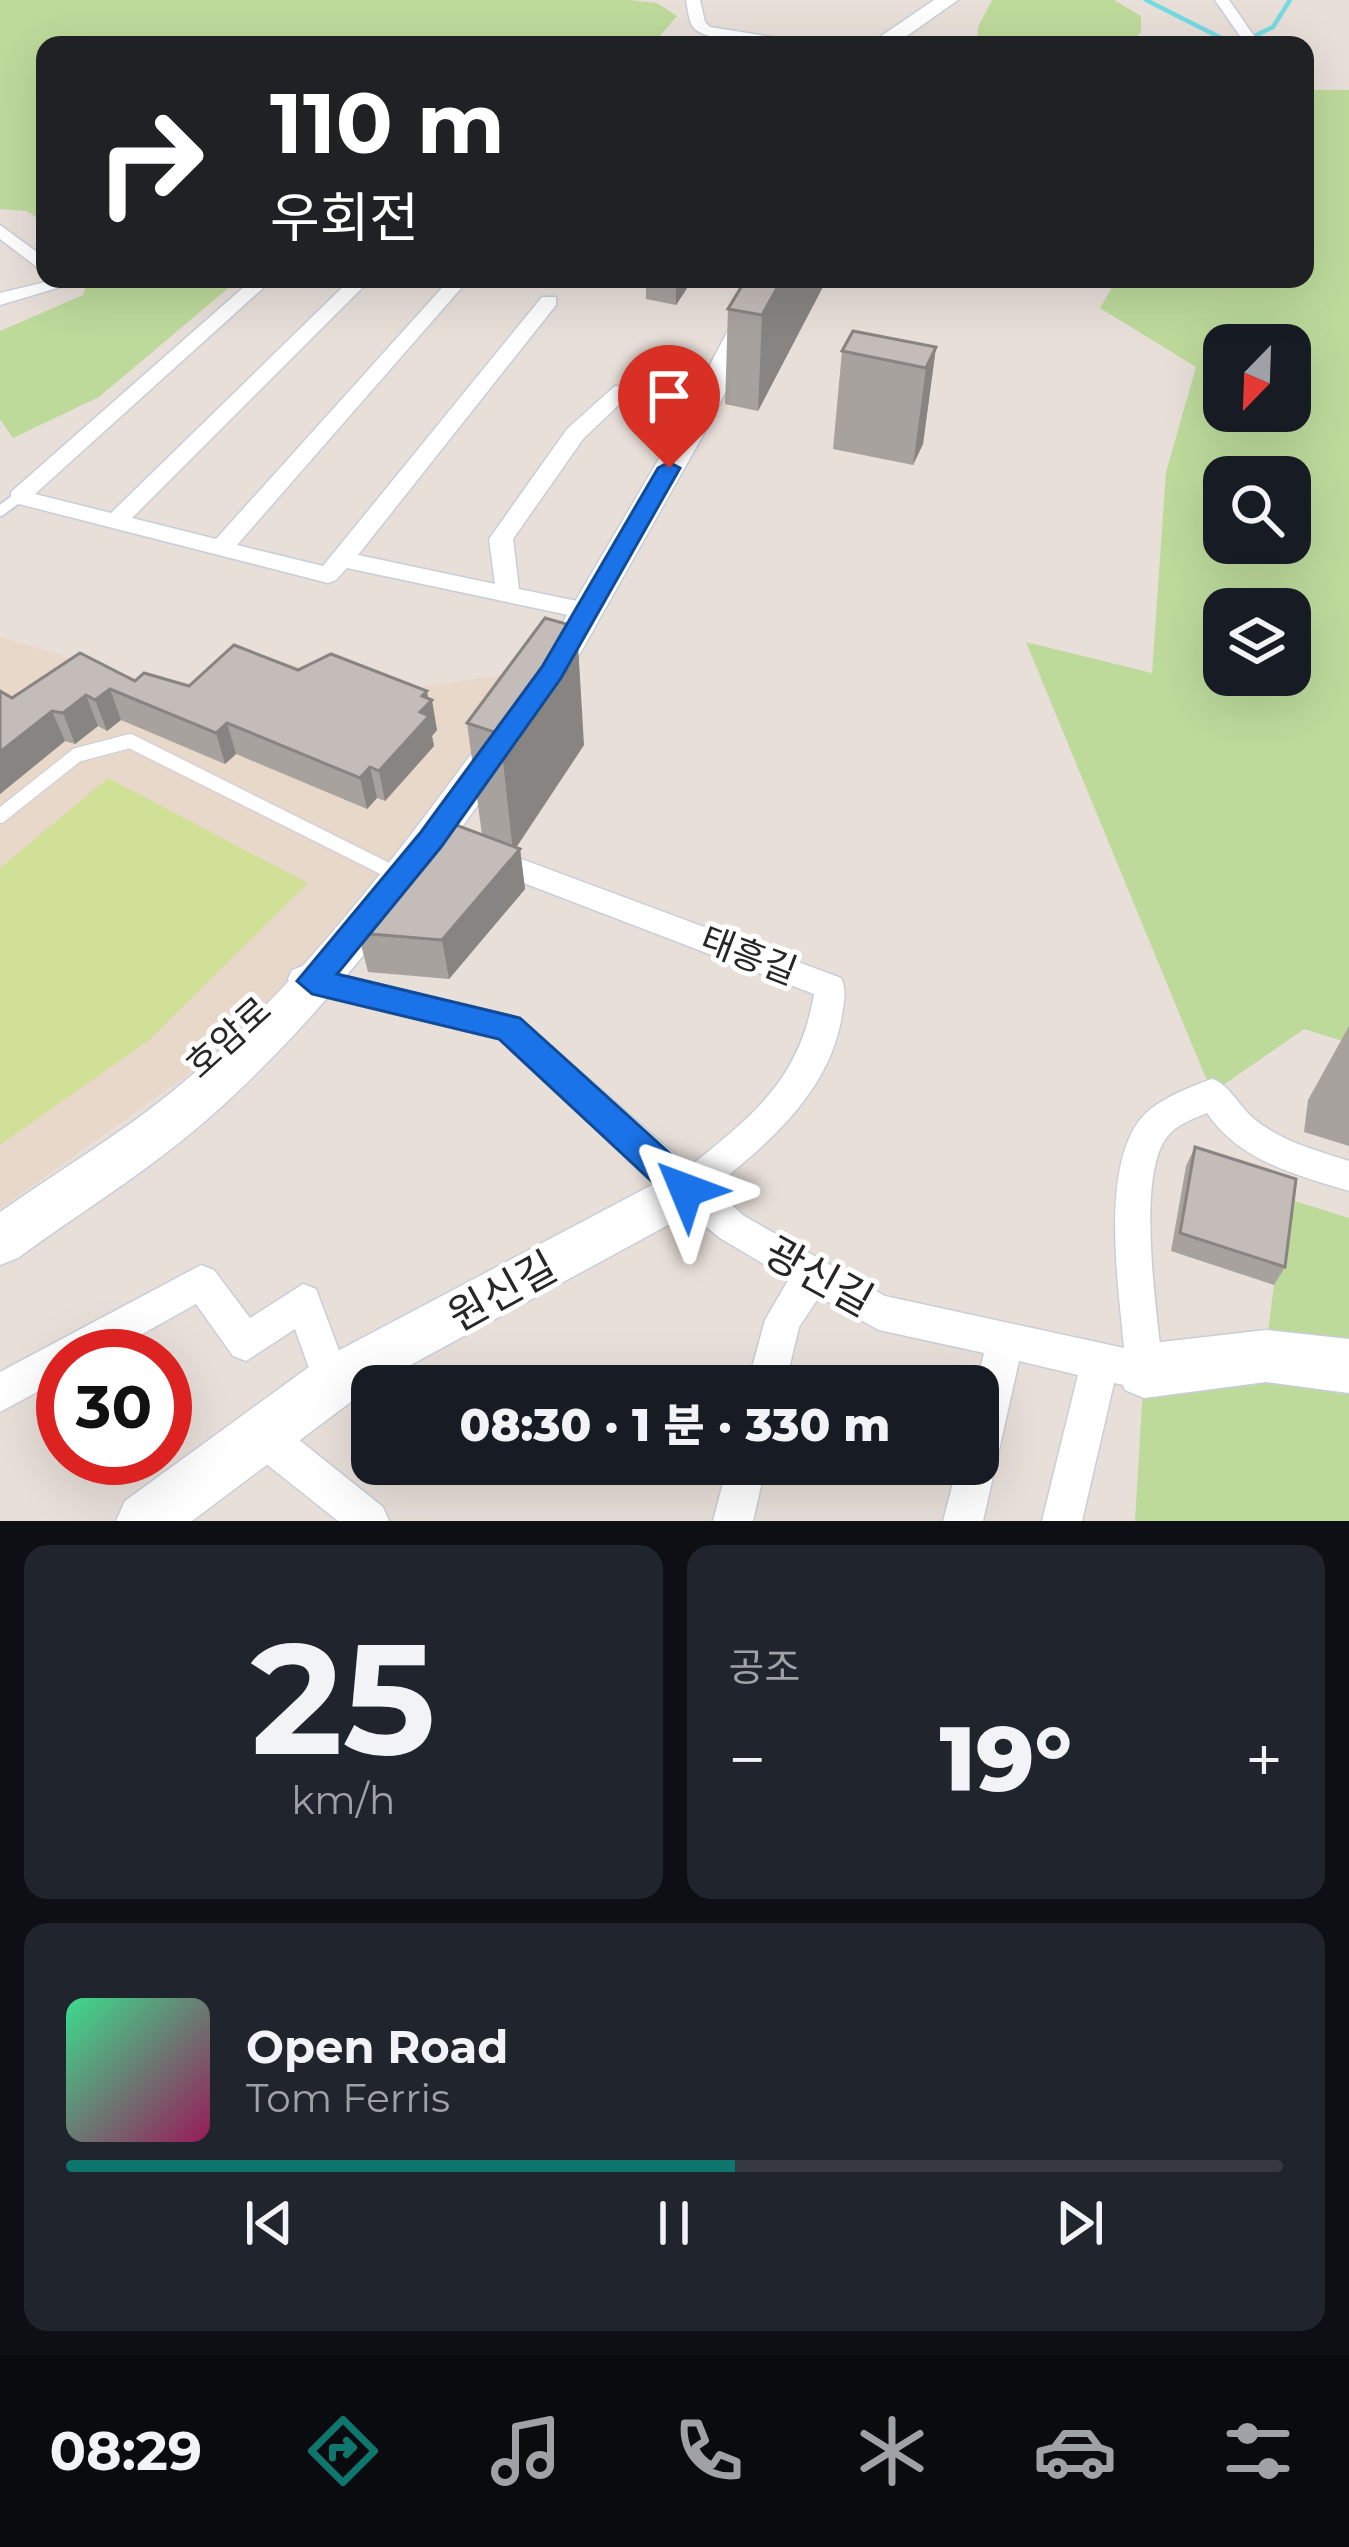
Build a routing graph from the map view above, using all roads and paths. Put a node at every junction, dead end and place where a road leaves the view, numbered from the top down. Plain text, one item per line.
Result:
1 (691, 0) edge
2 (948, 0) edge
3 (964, 0) edge
4 (1222, 0) edge
5 (745, 36) edge
6 (893, 36) edge
7 (910, 36) edge
8 (1247, 36) dead end
9 (0, 230) edge
10 (36, 260) edge
11 (45, 288) edge
12 (254, 288) edge
13 (353, 288) edge
14 (452, 288) edge
15 (750, 288) edge
16 (764, 288) edge
17 (0, 299) edge
18 (549, 301) dead end
19 (686, 400) junction
20 (9, 504) edge
21 (115, 522) junction
22 (221, 548) junction
23 (342, 559) junction
24 (508, 595) junction
25 (573, 608) junction
26 (0, 816) edge
27 (428, 836) junction
28 (392, 872) junction
29 (303, 979) junction
30 (1349, 1176) edge
31 (686, 1190) junction
32 (0, 1210) edge
33 (0, 1241) edge
34 (813, 1275) junction
35 (1005, 1341) junction
36 (771, 1365) edge
37 (1122, 1366) junction
38 (1349, 1366) edge
39 (999, 1367) edge
40 (332, 1383) junction
41 (0, 1393) edge
42 (264, 1437) junction
43 (742, 1485) edge
44 (971, 1485) edge
45 (145, 1521) edge
46 (369, 1521) edge
47 (733, 1521) edge
48 (963, 1521) edge
49 (1062, 1521) edge

1 - 5 street
2 - 6 main road
3 - 7 main road
4 - 8 street
9 - 10 street
11 - 17 street
12 - 20 street
13 - 21 street
14 - 22 street
15 - 19 main road, 호암로
16 - 27 main road
18 - 23 street
19 - 24 street
19 - 25 main road, 호암로
20 - 21 street
21 - 22 street
22 - 23 street
23 - 24 street
24 - 25 street
25 - 27 main road, 호암로
26 - 28 lane
27 - 28 main road, 호암로
27 - 29 main road
27 - 31 street, 태흥길
28 - 29 main road, 호암로
29 - 31 street, 광신길
29 - 32 main road, 호암로
29 - 33 main road
30 - 37 street
31 - 34 street, 광신길
31 - 40 main road, 원신길
34 - 35 street, 광신길
34 - 36 street
35 - 37 street, 광신길
35 - 39 street
37 - 38 main road, 광신길
37 - 49 street
40 - 41 street
40 - 42 main road, 원신길
42 - 45 main road, 원신길
42 - 46 street
43 - 47 street
44 - 48 street

